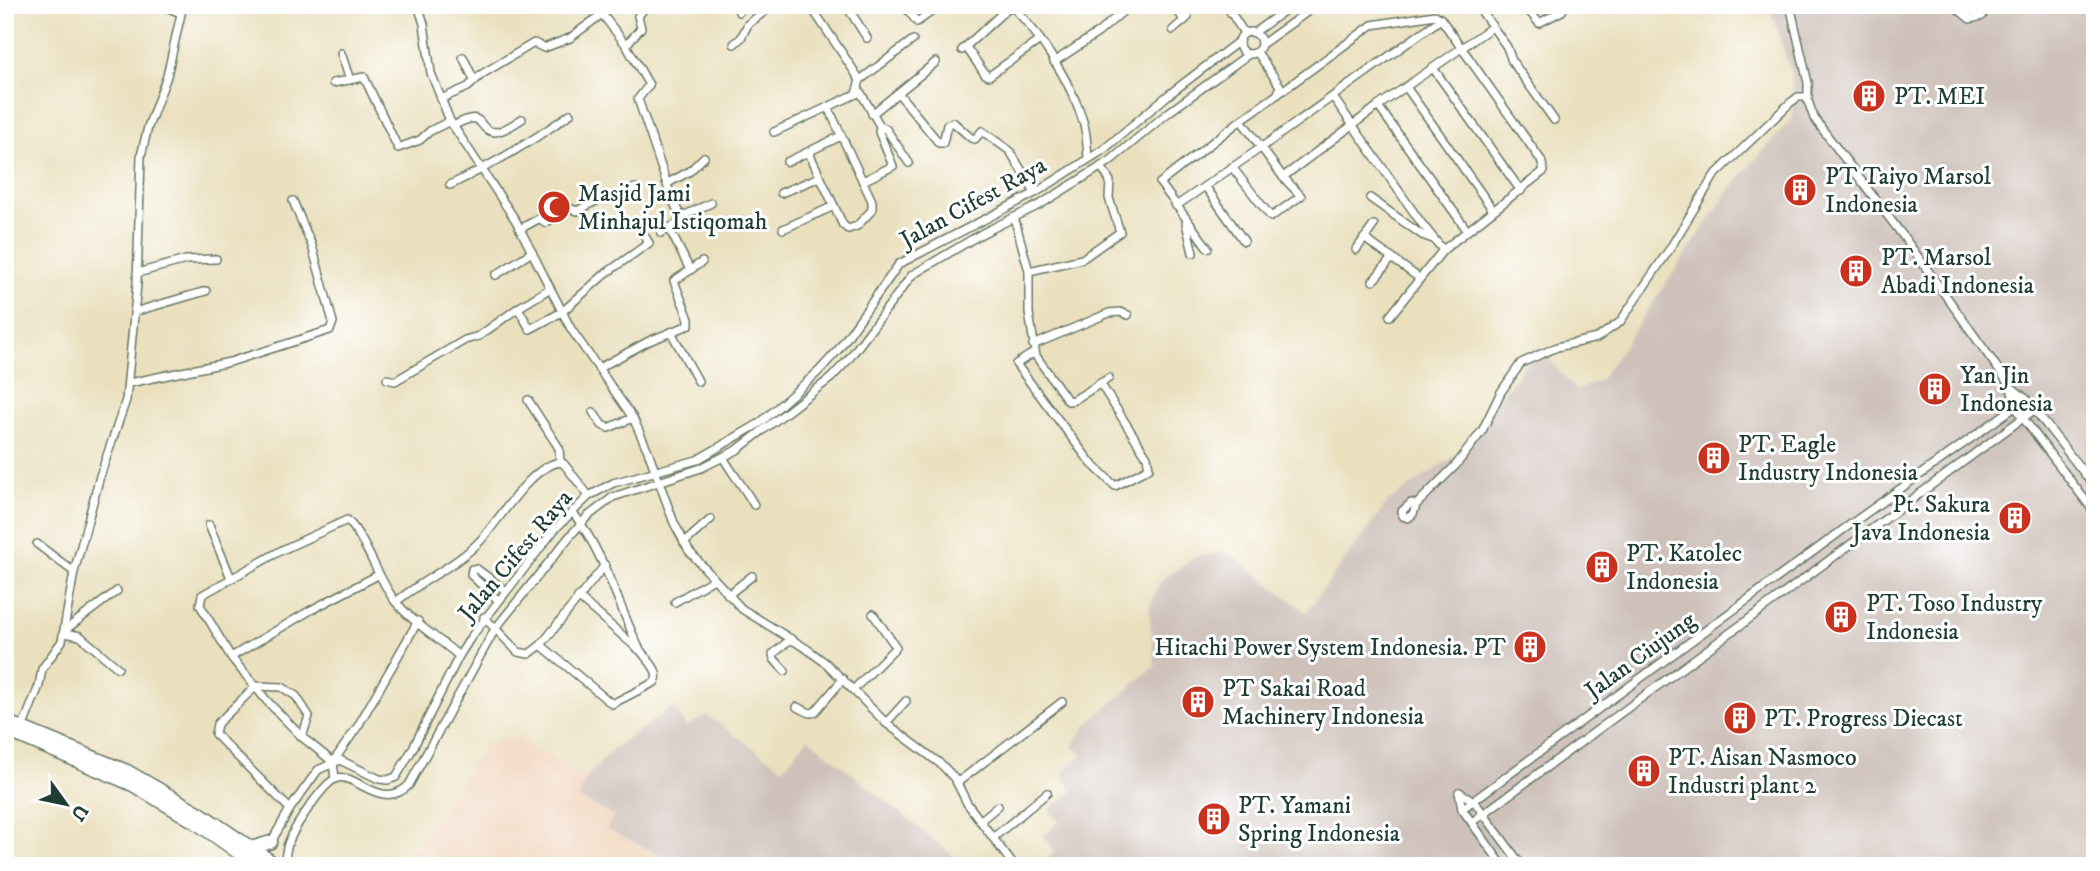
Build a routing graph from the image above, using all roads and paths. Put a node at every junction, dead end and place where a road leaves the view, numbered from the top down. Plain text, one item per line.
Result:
1 (161, 5) edge
2 (418, 5) edge
3 (647, 5) edge
4 (773, 5) edge
5 (810, 5) edge
6 (846, 5) edge
7 (904, 5) edge
8 (942, 5) edge
9 (1011, 5) edge
10 (1130, 5) edge
11 (1175, 5) edge
12 (1226, 5) edge
13 (1292, 5) edge
14 (1317, 5) edge
15 (1477, 5) edge
16 (1524, 5) edge
17 (1564, 5) edge
18 (1790, 5) edge
19 (1953, 5) edge
20 (1989, 5) edge
21 (182, 9) edge
22 (1441, 19) junction
23 (1492, 27) junction
24 (1173, 30) dead end
25 (1255, 32) junction
26 (1244, 33) junction
27 (867, 38) dead end
28 (913, 40) dead end
29 (1040, 40) junction
30 (1239, 41) junction
31 (734, 44) dead end
32 (1262, 44) junction
33 (626, 45) junction
34 (1461, 48) junction
35 (341, 53) dead end
36 (1253, 53) junction
37 (464, 57) dead end
38 (936, 62) dead end
39 (1054, 62) junction
40 (1433, 68) junction
41 (350, 80) junction
42 (474, 80) junction
43 (333, 83) dead end
44 (859, 84) junction
45 (1406, 87) junction
46 (1808, 90) junction
47 (899, 94) junction
48 (1278, 94) junction
49 (1333, 97) junction
50 (441, 99) junction
51 (1378, 106) junction
52 (828, 107) junction
53 (570, 114) dead end
54 (872, 114) junction
55 (522, 119) dead end
56 (1241, 120) junction
57 (1554, 120) dead end
58 (452, 124) junction
59 (880, 126) junction
60 (1351, 126) junction
61 (774, 132) dead end
62 (841, 136) junction
63 (1262, 147) junction
64 (1103, 150) junction
65 (809, 153) junction
66 (704, 157) dead end
67 (1088, 159) junction
68 (1110, 161) junction
69 (787, 162) dead end
70 (909, 163) dead end
71 (1101, 166) junction
72 (1232, 167) junction
73 (482, 170) junction
74 (820, 177) junction
75 (1283, 177) junction
76 (863, 181) junction
77 (668, 183) junction
78 (450, 185) dead end
79 (1205, 186) junction
80 (635, 188) dead end
81 (1521, 191) junction
82 (1035, 192) junction
83 (781, 193) dead end
84 (1370, 198) dead end
85 (293, 201) dead end
86 (711, 203) dead end
87 (835, 206) junction
88 (1176, 206) junction
89 (1493, 210) junction
90 (681, 217) junction
91 (1014, 218) junction
92 (1186, 219) junction
93 (637, 224) dead end
94 (1374, 225) dead end
95 (670, 228) junction
96 (520, 229) junction
97 (783, 229) dead end
98 (1467, 230) junction
99 (661, 233) dead end
100 (1364, 238) junction
101 (1433, 239) junction
102 (1244, 241) dead end
103 (1208, 248) dead end
104 (1356, 250) dead end
105 (1443, 250) junction
106 (532, 252) junction
107 (1193, 253) dead end
108 (1392, 258) junction
109 (216, 259) dead end
110 (702, 262) dead end
111 (690, 270) junction
112 (1029, 271) junction
113 (137, 273) junction
114 (496, 275) dead end
115 (1419, 278) junction
116 (1373, 281) dead end
117 (549, 289) junction
118 (206, 291) dead end
119 (518, 308) junction
120 (134, 312) junction
121 (562, 312) junction
122 (1128, 315) dead end
123 (1390, 316) dead end
124 (671, 332) junction
125 (1034, 349) junction
126 (599, 368) junction
127 (1109, 377) dead end
128 (387, 379) dead end
129 (698, 382) dead end
130 (129, 383) junction
131 (1100, 383) junction
132 (2011, 387) junction
133 (2026, 399) junction
134 (528, 400) dead end
135 (2016, 407) junction
136 (2034, 410) junction
137 (593, 412) dead end
138 (633, 418) junction
139 (2023, 418) junction
140 (723, 457) junction
141 (560, 462) junction
142 (656, 472) junction
143 (658, 482) junction
144 (2095, 487) edge
145 (589, 496) junction
146 (754, 505) dead end
147 (1416, 505) dead end
148 (572, 511) junction
149 (2095, 513) edge
150 (711, 519) dead end
151 (582, 523) junction
152 (209, 525) dead end
153 (684, 543) junction
154 (37, 544) dead end
155 (605, 565) junction
156 (74, 572) junction
157 (378, 575) junction
158 (752, 576) dead end
159 (232, 578) junction
160 (714, 579) junction
161 (117, 591) dead end
162 (506, 591) junction
163 (728, 596) junction
164 (578, 597) junction
165 (498, 600) junction
166 (396, 602) junction
167 (675, 602) dead end
168 (873, 614) dead end
169 (484, 617) junction
170 (418, 621) junction
171 (495, 629) junction
172 (65, 631) junction
173 (791, 639) junction
174 (541, 645) junction
175 (639, 649) junction
176 (459, 656) junction
177 (231, 657) junction
178 (118, 668) dead end
179 (785, 671) dead end
180 (843, 679) junction
181 (256, 686) junction
182 (853, 690) junction
183 (906, 701) dead end
184 (1062, 702) dead end
185 (797, 707) dead end
186 (5, 721) edge
187 (886, 723) junction
188 (5, 730) edge
189 (21, 732) junction
190 (302, 737) junction
191 (333, 762) junction
192 (335, 779) junction
193 (957, 783) junction
194 (1047, 793) dead end
195 (1474, 801) junction
196 (998, 806) dead end
197 (290, 809) junction
198 (1462, 809) junction
199 (1484, 812) junction
200 (980, 821) junction
201 (1472, 821) junction
202 (994, 837) junction
203 (272, 839) junction
204 (288, 844) junction
205 (251, 848) junction
206 (258, 863) edge
207 (278, 866) edge
208 (285, 866) edge
209 (1014, 866) edge
210 (1503, 866) edge
211 (1522, 866) edge

1 - 21 street
2 - 50 street
3 - 33 street
4 - 31 street
5 - 44 street
6 - 27 street
7 - 8 street
9 - 29 street
9 - 29 street
10 - 39 street
11 - 24 street
12 - 26 street
13 - 25 street
14 - 32 street
15 - 23 street
16 - 17 street
18 - 46 street
19 - 20 street
21 - 113 street
22 - 34 street
22 - 48 street
22 - 49 street
23 - 34 street
23 - 57 street
25 - 26 street
25 - 32 street
26 - 30 street
28 - 44 street
29 - 39 street
30 - 36 street
30 - 64 street, Jalan Cifest Raya
32 - 36 street
33 - 42 street
33 - 77 street
34 - 40 street
34 - 81 street
35 - 41 street
36 - 48 street
36 - 68 street, Jalan Cifest Raya
37 - 42 street
38 - 47 street
39 - 67 street
40 - 45 street
40 - 81 street
41 - 43 street
41 - 58 street
42 - 50 street
44 - 52 street
44 - 54 street
45 - 51 street
45 - 89 street
46 - 132 street
46 - 147 street
47 - 54 street
47 - 82 street
48 - 56 street
49 - 60 street
49 - 63 street
50 - 58 street
51 - 60 street
51 - 98 street
52 - 61 street
52 - 62 street
53 - 73 street
54 - 59 street
55 - 58 street
56 - 63 street
56 - 88 street
58 - 73 street
59 - 70 street
59 - 76 street
60 - 75 street
60 - 101 street
62 - 65 street
62 - 76 street
63 - 72 street
63 - 75 street
64 - 67 street, Jalan Cifest Raya
64 - 68 street
65 - 69 street
65 - 74 street
66 - 77 street
67 - 82 street, Jalan Cifest Raya
68 - 71 street, Jalan Cifest Raya
71 - 91 street, Jalan Cifest Raya
71 - 112 street
72 - 75 street
72 - 79 street
73 - 78 street
73 - 96 street
74 - 83 street
74 - 87 street
76 - 87 street
77 - 90 street
79 - 88 street
79 - 102 street
80 - 96 street
81 - 89 street
82 - 142 street, Jalan Cifest Raya
84 - 101 street
85 - 130 street
86 - 90 street
87 - 97 street
88 - 92 street
89 - 98 street
90 - 95 street
91 - 112 street
91 - 140 street, Jalan Cifest Raya
92 - 103 street
92 - 107 street
93 - 121 street
94 - 100 street
95 - 99 street
95 - 111 street
96 - 106 street
98 - 105 street
100 - 104 street
100 - 108 street
101 - 105 street
105 - 115 street
106 - 114 street
106 - 117 street
108 - 115 street
108 - 116 street
109 - 113 street
110 - 111 street
111 - 124 street
112 - 125 street
113 - 120 street
115 - 123 street
117 - 119 street
117 - 121 street
118 - 120 street
119 - 121 street
119 - 128 street
120 - 130 street
121 - 126 street
122 - 125 street
124 - 126 street
124 - 129 street
125 - 131 street
125 - 131 street
126 - 138 street
127 - 131 street
130 - 156 street
132 - 133 street
132 - 135 street
133 - 135 street, Jalan Ciujung
133 - 136 street
134 - 141 street
135 - 139 street
135 - 195 street, Jalan Ciujung
136 - 139 street
136 - 144 street
137 - 138 street
138 - 142 street
139 - 149 street
139 - 199 street
140 - 143 street, Jalan Cifest Raya
140 - 146 street
141 - 145 street
141 - 166 street
142 - 143 street
142 - 145 street, Jalan Cifest Raya
143 - 151 street, Jalan Cifest Raya
143 - 153 street
145 - 148 street, Jalan Cifest Raya
148 - 151 street
148 - 162 street, Jalan Cifest Raya
150 - 153 street
151 - 155 street
151 - 171 street, Jalan Cifest Raya
152 - 159 street
153 - 160 street
154 - 156 street
155 - 164 street
155 - 175 street
156 - 172 street
157 - 159 street
157 - 166 street
157 - 177 street
158 - 163 street
159 - 177 street
160 - 163 street
160 - 167 street
161 - 172 street
162 - 165 street, Jalan Cifest Raya
162 - 165 street
163 - 173 street
164 - 174 street
164 - 175 street
165 - 169 street, Jalan Cifest Raya
166 - 170 street
168 - 182 street
169 - 171 street
169 - 176 street, Jalan Cifest Raya
170 - 176 street
170 - 191 street
171 - 174 street
171 - 192 street, Jalan Cifest Raya
172 - 178 street
172 - 189 street
173 - 179 street
173 - 180 street
174 - 175 street
176 - 191 street, Jalan Cifest Raya
177 - 181 street
180 - 182 street
180 - 185 street
181 - 190 street
181 - 190 street
181 - 197 street
182 - 187 street
183 - 187 street
184 - 193 street
186 - 189 main road
187 - 193 street
188 - 189 main road
189 - 205 main road
189 - 206 main road
190 - 191 street
191 - 192 street
191 - 197 street
192 - 204 street
193 - 200 street
194 - 202 street
195 - 198 street, Jalan Ciujung
195 - 198 street
195 - 199 street
196 - 200 street
197 - 203 street
198 - 201 street
199 - 201 street
199 - 211 street
200 - 202 street
201 - 210 street
202 - 209 street
203 - 204 street
203 - 205 main road
203 - 206 street
204 - 208 street
205 - 206 main road
206 - 207 main road

